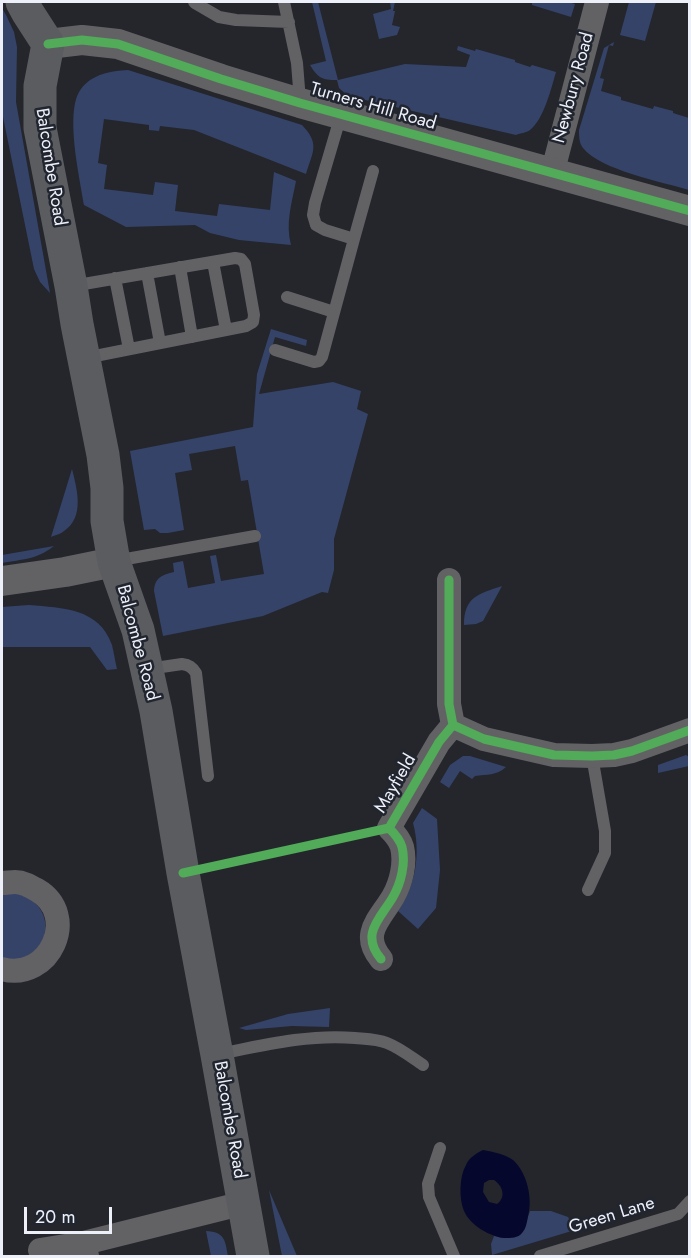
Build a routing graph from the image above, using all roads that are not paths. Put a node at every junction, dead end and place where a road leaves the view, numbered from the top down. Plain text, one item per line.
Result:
1 (22, 2) edge
2 (194, 2) edge
3 (284, 2) edge
4 (597, 2) edge
5 (289, 22) junction
6 (48, 44) junction
7 (300, 104) junction
8 (341, 115) junction
9 (373, 171) dead end
10 (552, 174) junction
11 (690, 211) edge
12 (354, 239) junction
13 (213, 262) junction
14 (180, 267) junction
15 (147, 273) junction
16 (115, 278) junction
17 (71, 286) junction
18 (287, 297) dead end
19 (334, 312) junction
20 (226, 330) junction
21 (192, 336) junction
22 (160, 343) junction
23 (129, 349) junction
24 (275, 350) dead end
25 (84, 358) junction
26 (255, 536) dead end
27 (114, 562) junction
28 (450, 580) dead end
29 (2, 581) edge
30 (147, 670) junction
31 (453, 725) junction
32 (690, 730) edge
33 (591, 756) junction
34 (208, 776) dead end
35 (2, 883) edge
36 (588, 890) dead end
37 (381, 959) dead end
38 (2, 969) edge
39 (217, 1055) junction
40 (423, 1065) dead end
41 (440, 1148) dead end
42 (690, 1201) edge
43 (244, 1203) junction
44 (40, 1250) dead end
45 (86, 1250) edge
46 (253, 1257) edge
47 (454, 1257) edge
48 (540, 1257) edge

1 - 6 main road
2 - 5 lane
3 - 5 lane
4 - 10 street, Newbury Road
5 - 7 lane
6 - 7 street, Turners Hill Road
6 - 17 main road, Balcombe Road
7 - 8 street, Turners Hill Road
8 - 10 street, Turners Hill Road
8 - 12 lane
9 - 12 lane
10 - 11 street, Turners Hill Road
12 - 19 lane
13 - 14 lane
13 - 20 lane
13 - 20 lane
14 - 15 lane
14 - 21 lane
15 - 16 lane
15 - 22 lane
16 - 17 lane
16 - 23 lane
17 - 25 main road, Balcombe Road
18 - 19 lane
19 - 24 lane
20 - 21 lane
21 - 22 lane
22 - 23 lane
23 - 25 lane
25 - 27 main road, Balcombe Road
26 - 27 lane
27 - 29 street
27 - 30 main road, Balcombe Road
28 - 31 street
30 - 34 lane
30 - 39 main road, Balcombe Road
31 - 33 street
31 - 37 street, Mayfield
32 - 33 street
33 - 36 lane
35 - 38 street
39 - 40 lane
39 - 43 main road, Balcombe Road
41 - 47 lane
42 - 48 lane, Green Lane
43 - 45 street
43 - 46 main road, Balcombe Road
44 - 45 street

